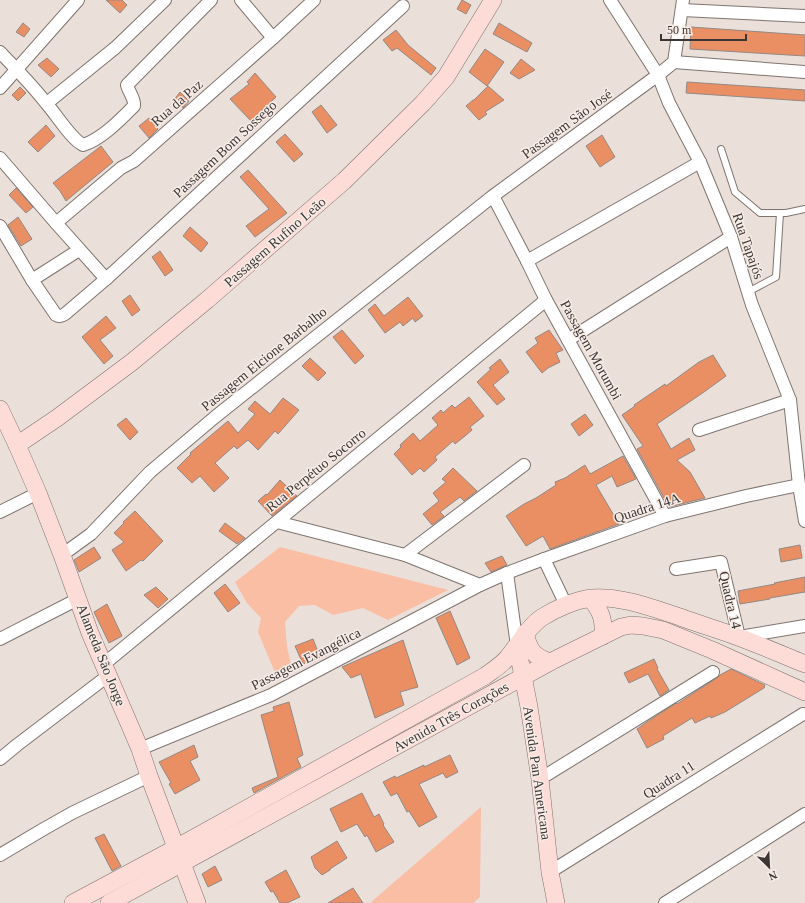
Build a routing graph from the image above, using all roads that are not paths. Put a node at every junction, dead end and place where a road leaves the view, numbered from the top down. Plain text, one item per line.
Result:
1 (78, 0) edge
2 (165, 0) edge
3 (211, 0) edge
4 (241, 0) edge
5 (493, 0) edge
6 (610, 0) edge
7 (311, 1) edge
8 (682, 5) edge
9 (403, 6) dead end
10 (805, 16) edge
11 (273, 38) junction
12 (0, 52) edge
13 (674, 62) junction
14 (16, 68) junction
15 (805, 72) edge
16 (658, 75) junction
17 (0, 88) edge
18 (47, 103) junction
19 (721, 149) dead end
20 (0, 158) edge
21 (700, 162) junction
22 (493, 196) junction
23 (805, 210) edge
24 (780, 213) junction
25 (56, 223) junction
26 (0, 226) edge
27 (731, 237) junction
28 (79, 250) junction
29 (528, 261) junction
30 (106, 278) junction
31 (32, 280) junction
32 (748, 292) junction
33 (546, 300) junction
34 (568, 340) junction
35 (790, 400) junction
36 (0, 409) edge
37 (699, 430) dead end
38 (18, 445) junction
39 (524, 465) dead end
40 (799, 485) junction
41 (38, 493) junction
42 (0, 512) edge
43 (665, 516) junction
44 (805, 521) edge
45 (277, 522) junction
46 (62, 555) junction
47 (405, 555) junction
48 (544, 559) junction
49 (676, 569) dead end
50 (507, 573) junction
51 (480, 585) junction
52 (591, 598) junction
53 (78, 600) junction
54 (566, 606) junction
55 (805, 626) edge
56 (603, 636) junction
57 (739, 637) junction
58 (0, 639) edge
59 (521, 639) junction
60 (550, 662) junction
61 (805, 664) edge
62 (106, 670) junction
63 (713, 672) dead end
64 (522, 678) junction
65 (805, 692) edge
66 (803, 714) dead end
67 (140, 749) junction
68 (0, 759) edge
69 (546, 775) junction
70 (149, 776) junction
71 (805, 814) edge
72 (176, 848) junction
73 (0, 855) edge
74 (182, 864) junction
75 (550, 872) junction
76 (73, 903) edge
77 (109, 903) edge
78 (197, 903) edge
79 (556, 903) edge
80 (665, 903) edge

1 - 14 street
2 - 18 street
3 - 18 street
4 - 11 street
5 - 38 street, Passagem Rufino Leão
6 - 16 street, Rua Tapajós
7 - 11 street, Rua da Paz
8 - 10 street
8 - 13 street
9 - 30 street, Passagem Bom Sossego
11 - 25 street, Rua da Paz
12 - 14 street
13 - 15 street
13 - 16 street, Passagem São José
14 - 17 street
14 - 18 street
16 - 21 street, Rua Tapajós
16 - 22 street, Passagem São José
19 - 24 lane
20 - 25 street
21 - 27 street, Rua Tapajós
21 - 29 street
22 - 29 street, Passagem Morumbi
22 - 46 street, Passagem Elcione Barbalho
23 - 24 lane
24 - 32 lane
25 - 28 street
26 - 31 street
27 - 32 street, Rua Tapajós
27 - 34 street
28 - 30 street
28 - 31 street
29 - 33 street, Passagem Morumbi
30 - 31 street, Passagem Bom Sossego
32 - 35 street, Rua Tapajós
33 - 34 street, Passagem Morumbi
33 - 45 street, Rua Perpétuo Socorro
34 - 43 street, Passagem Morumbi
35 - 37 street
35 - 40 street, Rua Tapajós
36 - 38 street, Alameda São Jorge
38 - 41 street, Alameda São Jorge
39 - 47 street
40 - 43 street, Quadra 14A
40 - 44 street, Rua Tapajós
41 - 42 street
41 - 46 street, Alameda São Jorge
43 - 48 street, Quadra 14A
45 - 47 street
45 - 62 street, Rua Perpétuo Socorro
46 - 53 street, Alameda São Jorge
47 - 51 street
48 - 50 street, Quadra 14A
48 - 54 street
49 - 57 street, Quadra 14
50 - 51 street, Passagem Evangélica
50 - 59 street, Avenida Pan Americana
51 - 67 street, Passagem Evangélica
52 - 54 street, Avenida Três Corações
52 - 56 street
52 - 57 street, Avenida Três Corações
53 - 58 street
53 - 62 street, Alameda São Jorge
54 - 59 street, Avenida Três Corações
55 - 57 street
56 - 60 street, Avenida Três Corações
56 - 65 street, Avenida Três Corações
57 - 61 street, Quadra 14
59 - 60 street
59 - 64 street, Avenida Pan Americana
59 - 72 street, Avenida Três Corações
60 - 64 street, Avenida Três Corações
62 - 67 street, Alameda São Jorge
62 - 68 street, Rua Perpétuo Socorro
63 - 69 street
64 - 69 street, Avenida Pan Americana
64 - 74 street, Avenida Três Corações
66 - 75 street, Quadra 11
67 - 70 street, Alameda São Jorge
69 - 75 street, Avenida Pan Americana
70 - 72 street, Alameda São Jorge
70 - 73 street
71 - 80 street
72 - 74 street, Alameda São Jorge
72 - 76 street, Avenida Três Corações
74 - 77 street, Avenida Três Corações
74 - 78 street, Alameda São Jorge
75 - 79 street, Avenida Pan Americana

